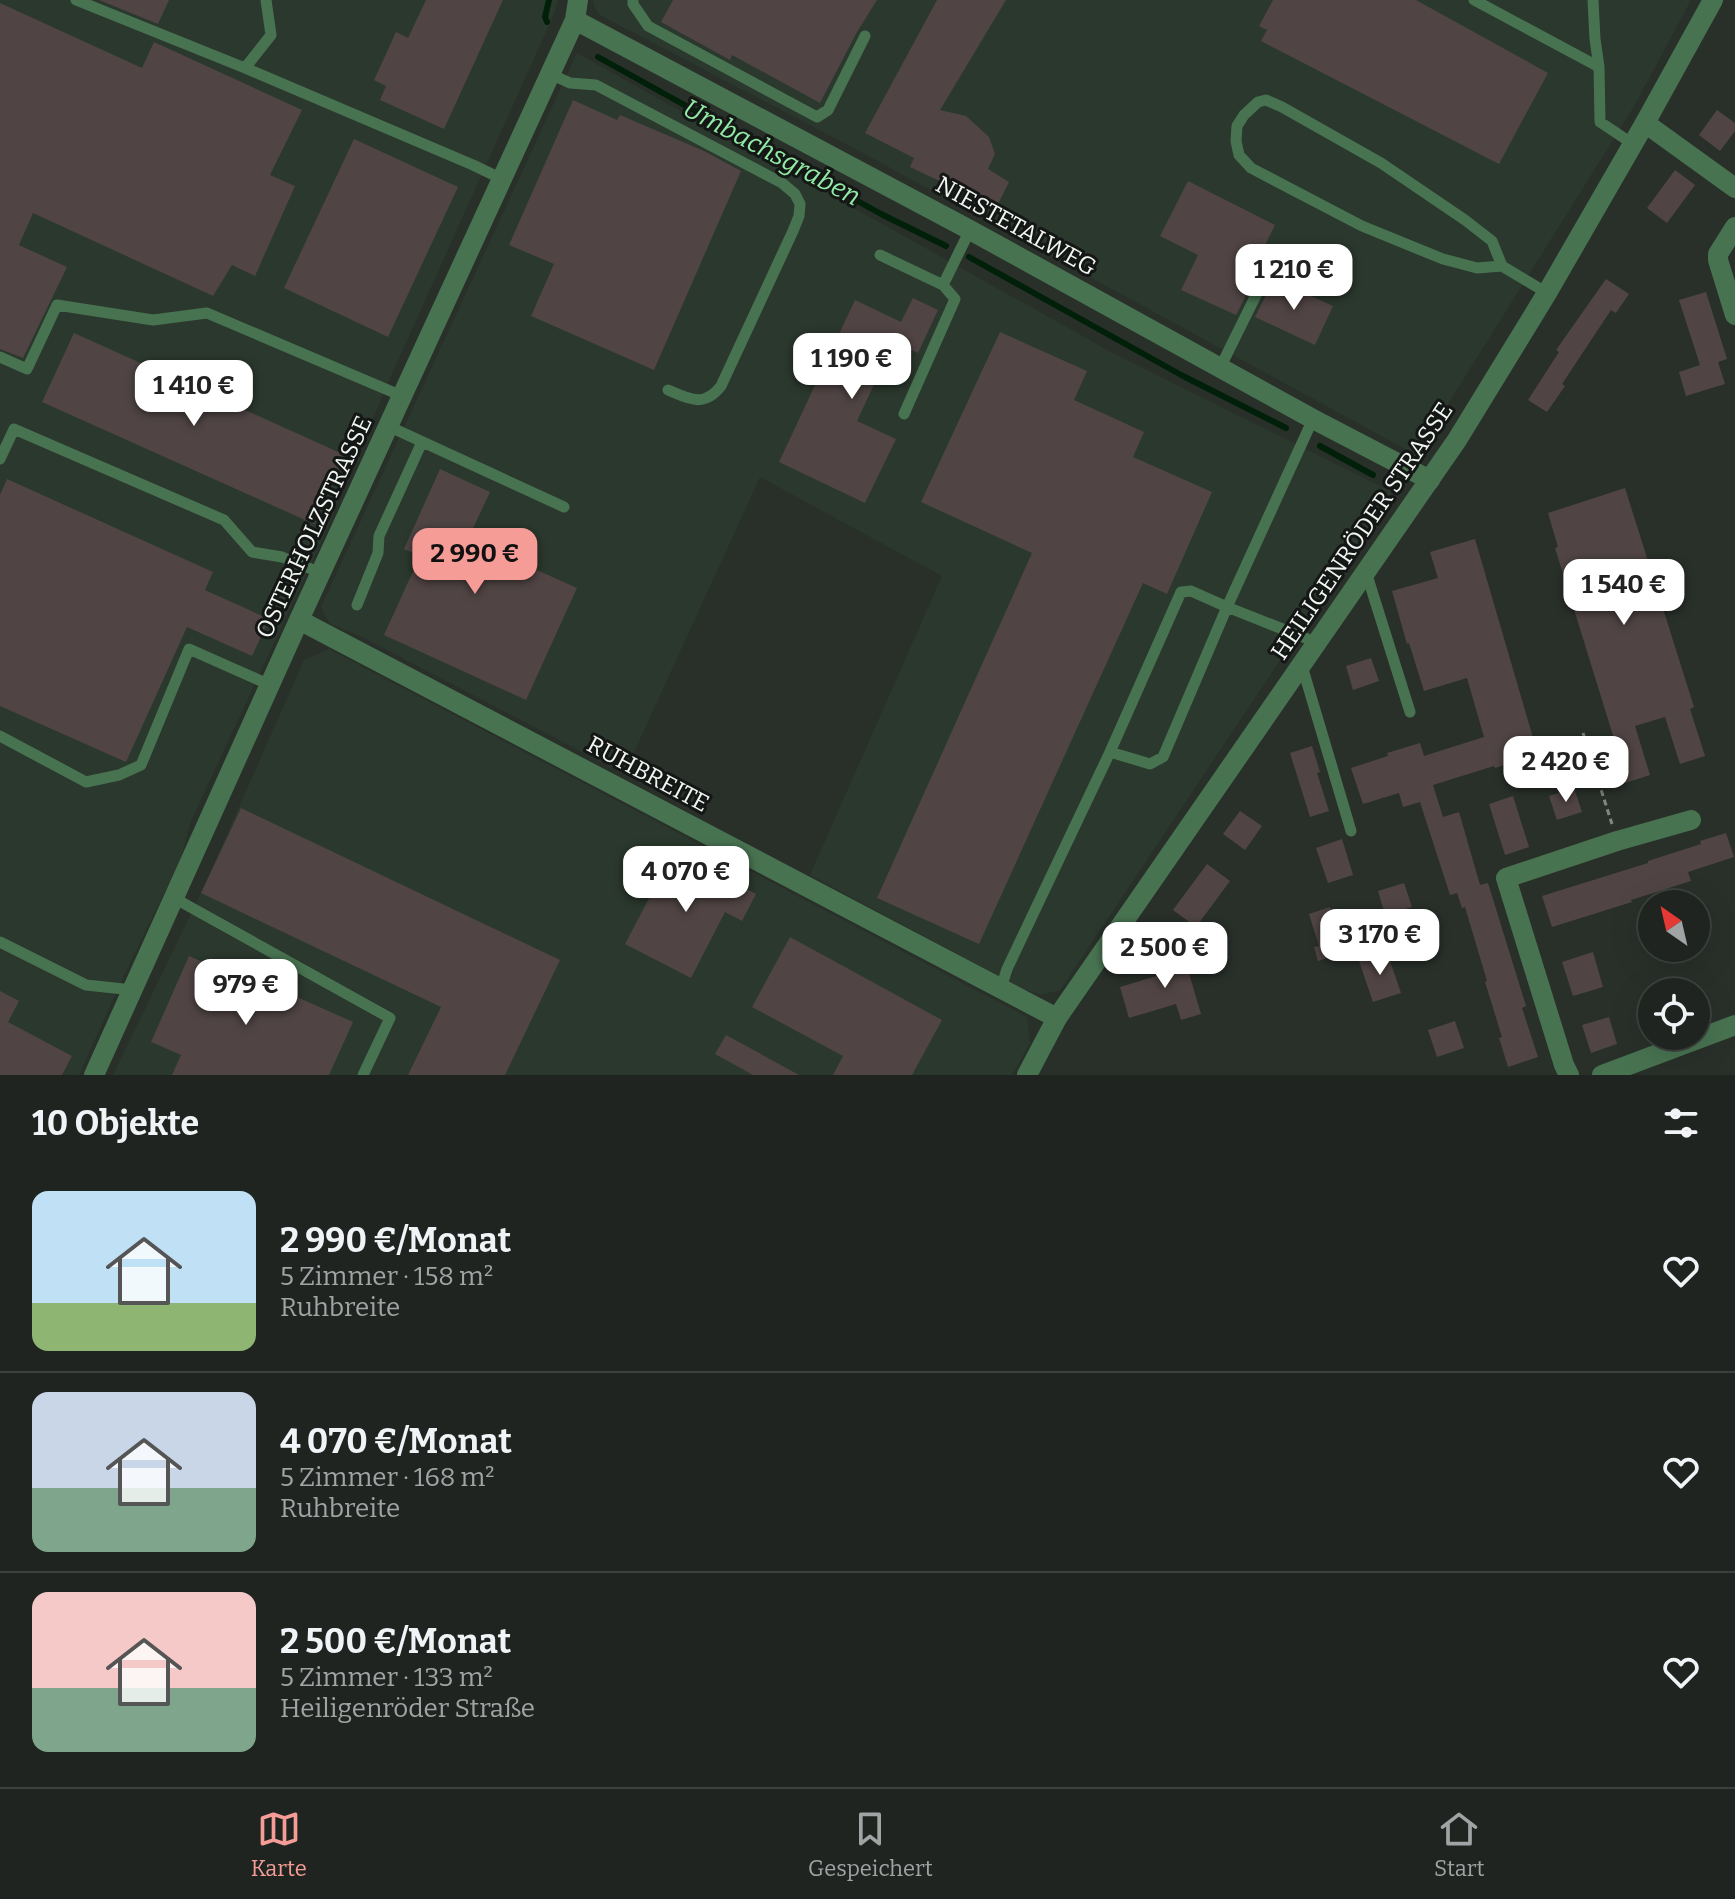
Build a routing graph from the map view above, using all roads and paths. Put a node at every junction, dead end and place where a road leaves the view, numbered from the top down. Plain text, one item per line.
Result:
1 (76, 0) edge
2 (266, 0) edge
3 (633, 0) edge
4 (1474, 0) edge
5 (1713, 0) edge
6 (1591, 1) edge
7 (577, 10) edge
8 (865, 36) dead end
9 (1599, 67) junction
10 (245, 68) junction
11 (550, 74) junction
12 (1645, 123) junction
13 (1633, 144) junction
14 (502, 179) junction
15 (1735, 188) edge
16 (1735, 227) edge
17 (970, 230) junction
18 (880, 255) dead end
19 (1502, 266) junction
20 (1268, 271) dead end
21 (943, 285) junction
22 (1547, 293) junction
23 (1735, 315) edge
24 (0, 357) edge
25 (1220, 368) junction
26 (668, 390) dead end
27 (402, 396) junction
28 (904, 414) dead end
29 (1313, 419) junction
30 (388, 426) junction
31 (422, 442) junction
32 (0, 459) edge
33 (1430, 480) junction
34 (564, 507) dead end
35 (1366, 572) junction
36 (321, 573) junction
37 (357, 605) dead end
38 (1227, 607) junction
39 (299, 620) junction
40 (1318, 643) junction
41 (1302, 666) junction
42 (270, 685) junction
43 (1410, 712) dead end
44 (1583, 733) dead end
45 (0, 736) edge
46 (1110, 752) junction
47 (1691, 820) dead end
48 (1351, 831) dead end
49 (1617, 841) junction
50 (174, 898) junction
51 (0, 942) edge
52 (1001, 988) junction
53 (133, 990) junction
54 (1057, 1018) junction
55 (1735, 1025) edge
56 (94, 1075) edge
57 (363, 1075) edge
58 (1027, 1075) edge
59 (1569, 1075) edge
60 (1602, 1075) edge

1 - 10 lane
2 - 10 lane
3 - 8 lane
4 - 9 lane
5 - 12 street, HEILIGENRÖDER STRASSE
6 - 9 lane
7 - 11 street, OSTERHOLZSTRASSE
7 - 17 street, NIESTETALWEG
9 - 13 lane
10 - 14 lane
11 - 14 street, OSTERHOLZSTRASSE
11 - 26 lane
12 - 13 street, HEILIGENRÖDER STRASSE
12 - 15 street
13 - 22 street, HEILIGENRÖDER STRASSE
14 - 27 street, OSTERHOLZSTRASSE
16 - 23 street
17 - 21 lane
17 - 25 street, NIESTETALWEG
18 - 21 lane
19 - 19 lane
19 - 22 lane
20 - 25 lane
21 - 28 lane
22 - 33 street, HEILIGENRÖDER STRASSE
24 - 27 lane
25 - 29 street, NIESTETALWEG
27 - 30 street, OSTERHOLZSTRASSE
29 - 33 street, NIESTETALWEG
29 - 38 lane
30 - 31 lane
30 - 36 street, OSTERHOLZSTRASSE
31 - 34 lane
31 - 37 lane
32 - 36 lane
33 - 35 street, HEILIGENRÖDER STRASSE
35 - 40 street, HEILIGENRÖDER STRASSE
35 - 43 lane
36 - 39 street, OSTERHOLZSTRASSE
38 - 40 lane
38 - 46 lane
38 - 46 lane
39 - 42 street, OSTERHOLZSTRASSE
39 - 52 street, RUHBREITE
40 - 41 street, HEILIGENRÖDER STRASSE
41 - 48 lane
41 - 54 street, HEILIGENRÖDER STRASSE
42 - 45 lane
42 - 50 street, OSTERHOLZSTRASSE
44 - 49 path
46 - 52 lane
47 - 49 street
49 - 59 street
50 - 53 street, OSTERHOLZSTRASSE
50 - 57 lane
51 - 53 lane
52 - 54 street, RUHBREITE
53 - 56 street, OSTERHOLZSTRASSE
54 - 58 street, HEILIGENRÖDER STRASSE
55 - 60 street

